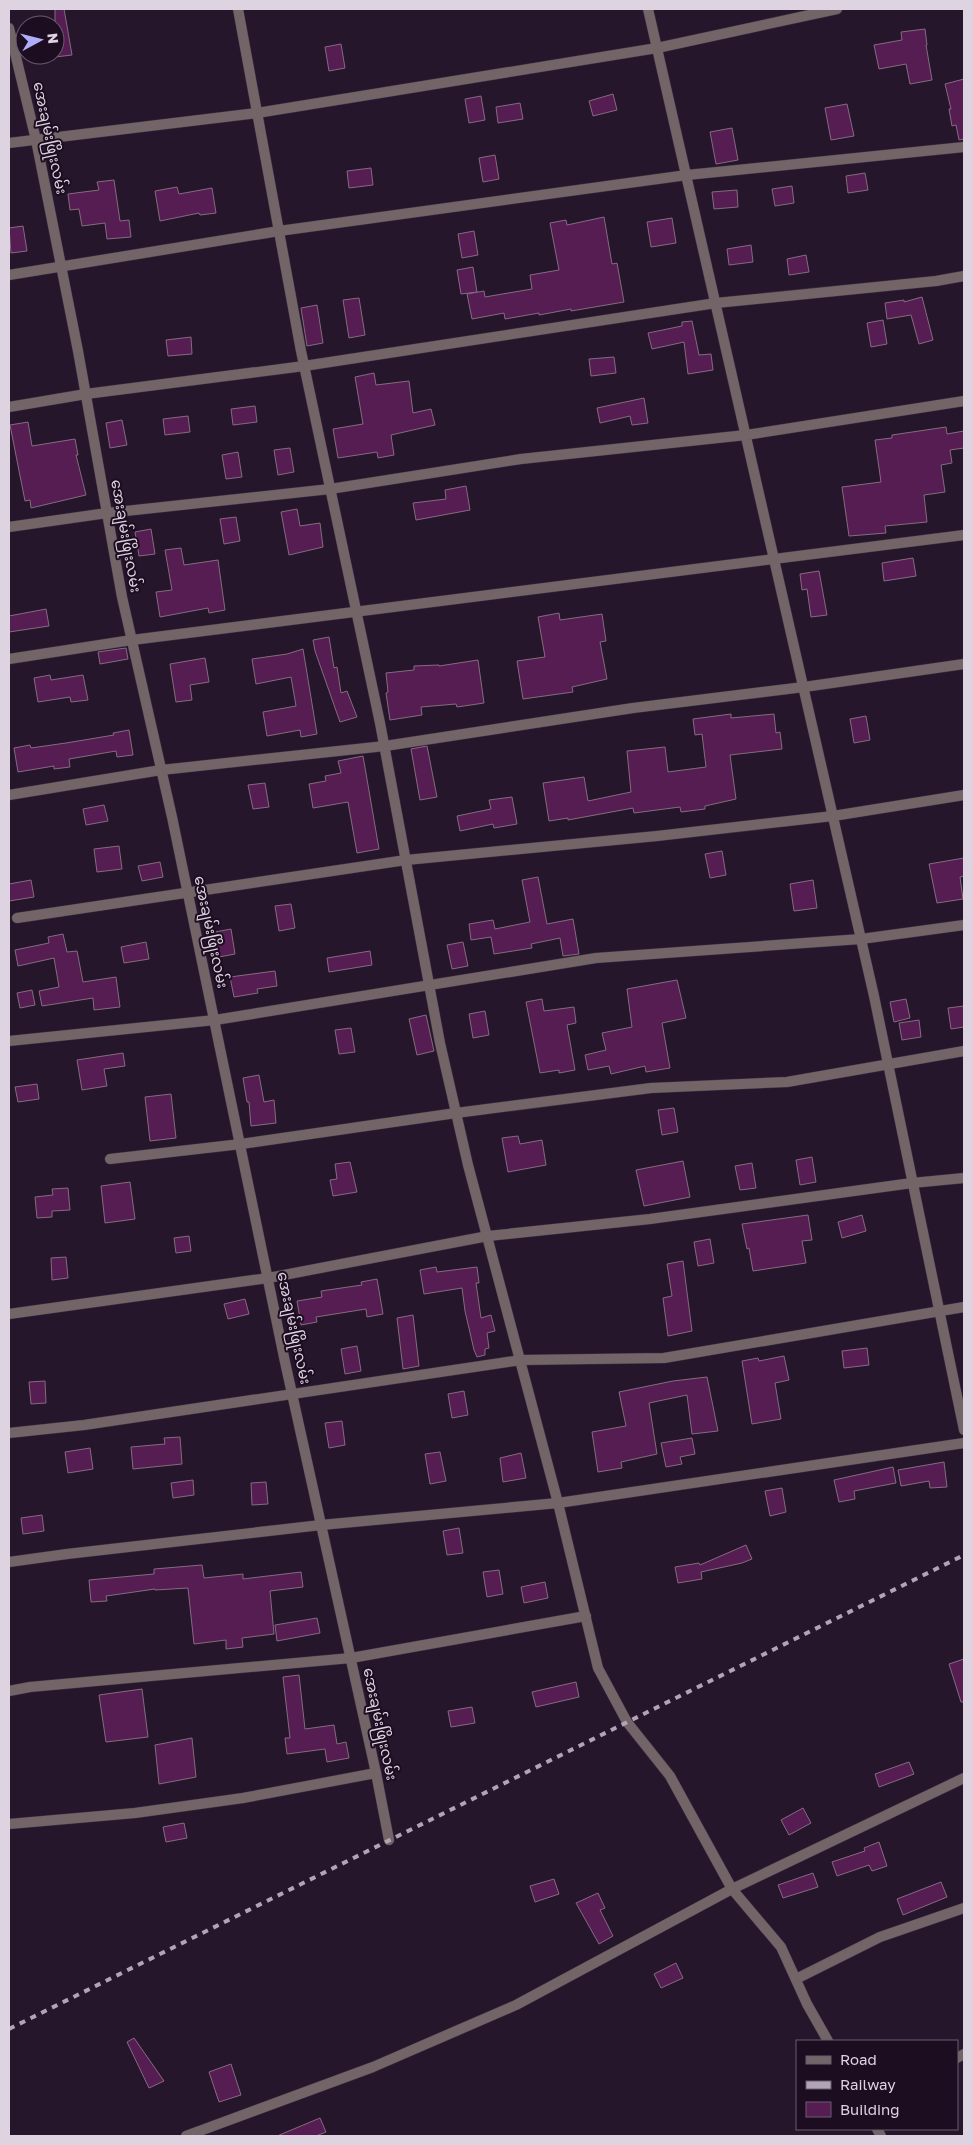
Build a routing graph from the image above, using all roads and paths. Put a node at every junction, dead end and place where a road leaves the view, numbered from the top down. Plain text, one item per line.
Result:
1 (238, 9) edge
2 (648, 9) edge
3 (837, 9) edge
4 (9, 28) edge
5 (657, 48) junction
6 (257, 113) junction
7 (36, 140) junction
8 (9, 143) edge
9 (964, 148) edge
10 (686, 176) junction
11 (279, 231) junction
12 (61, 268) junction
13 (9, 275) edge
14 (964, 276) edge
15 (716, 303) junction
16 (304, 366) junction
17 (86, 394) junction
18 (964, 401) edge
19 (9, 407) edge
20 (746, 435) junction
21 (330, 489) junction
22 (107, 513) junction
23 (9, 527) edge
24 (964, 534) edge
25 (774, 557) junction
26 (357, 612) junction
27 (132, 640) junction
28 (9, 659) edge
29 (964, 664) edge
30 (804, 687) junction
31 (385, 746) junction
32 (161, 770) junction
33 (9, 795) edge
34 (964, 795) edge
35 (833, 816) junction
36 (406, 860) junction
37 (188, 893) junction
38 (17, 918) dead end
39 (964, 925) edge
40 (861, 939) junction
41 (430, 985) junction
42 (215, 1020) junction
43 (9, 1041) edge
44 (964, 1051) edge
45 (888, 1063) junction
46 (456, 1113) junction
47 (241, 1144) junction
48 (110, 1159) dead end
49 (964, 1178) edge
50 (912, 1183) junction
51 (488, 1236) junction
52 (268, 1278) junction
53 (964, 1307) edge
54 (939, 1311) junction
55 (9, 1314) edge
56 (521, 1360) junction
57 (292, 1393) junction
58 (964, 1430) edge
59 (9, 1433) edge
60 (964, 1443) edge
61 (558, 1503) junction
62 (321, 1524) junction
63 (9, 1562) edge
64 (586, 1616) junction
65 (351, 1658) junction
66 (9, 1691) edge
67 (376, 1773) junction
68 (964, 1778) edge
69 (9, 1824) edge
70 (389, 1840) dead end
71 (732, 1889) junction
72 (964, 1908) edge
73 (796, 1979) junction
74 (827, 2040) edge
75 (186, 2136) edge

1 - 6 street
2 - 5 street
3 - 5 street
4 - 7 street, အေးချမ်းဖြိုးလမ်း
5 - 6 street
5 - 10 street
6 - 7 street
6 - 11 street
7 - 8 street
7 - 12 street, အေးချမ်းဖြိုးလမ်း
9 - 10 street
10 - 11 street
10 - 15 street
11 - 12 street
11 - 16 street
12 - 13 street
12 - 17 street, အေးချမ်းဖြိုးလမ်း
14 - 15 street
15 - 16 street
15 - 20 street
16 - 17 street
16 - 21 street
17 - 19 street
17 - 22 street, အေးချမ်းဖြိုးလမ်း
18 - 20 street
20 - 21 street
20 - 25 street
21 - 22 street
21 - 26 street
22 - 23 street
22 - 27 street, အေးချမ်းဖြိုးလမ်း
24 - 25 street
25 - 26 street
25 - 30 street
26 - 27 street
26 - 31 street
27 - 28 street
27 - 32 street, အေးချမ်းဖြိုးလမ်း
29 - 30 street
30 - 31 street
30 - 35 street
31 - 32 street
31 - 36 street
32 - 33 street
32 - 37 street, အေးချမ်းဖြိုးလမ်း
34 - 35 street
35 - 36 street
35 - 40 street
36 - 37 street
36 - 41 street
37 - 38 street
37 - 42 street, အေးချမ်းဖြိုးလမ်း
39 - 40 street
40 - 41 street
40 - 45 street
41 - 42 street
41 - 46 street
42 - 43 street
42 - 47 street, အေးချမ်းဖြိုးလမ်း
44 - 45 street
45 - 46 street
45 - 50 street
46 - 47 street
46 - 51 street
47 - 48 street
47 - 52 street, အေးချမ်းဖြိုးလမ်း
49 - 50 street
50 - 51 street
50 - 54 street
51 - 52 street
51 - 56 street
52 - 55 street
52 - 57 street, အေးချမ်းဖြိုးလမ်း
53 - 54 street
54 - 56 street
54 - 58 street
56 - 57 street
56 - 61 street
57 - 59 street
57 - 62 street, အေးချမ်းဖြိုးလမ်း
60 - 61 street
61 - 62 street
61 - 64 street
62 - 63 street
62 - 65 street, အေးချမ်းဖြိုးလမ်း
64 - 65 street
64 - 71 street
65 - 66 street
65 - 67 street, အေးချမ်းဖြိုးလမ်း
67 - 69 street
67 - 70 street, အေးချမ်းဖြိုးလမ်း
68 - 71 street
71 - 73 street
71 - 75 street
72 - 73 street
73 - 74 street

